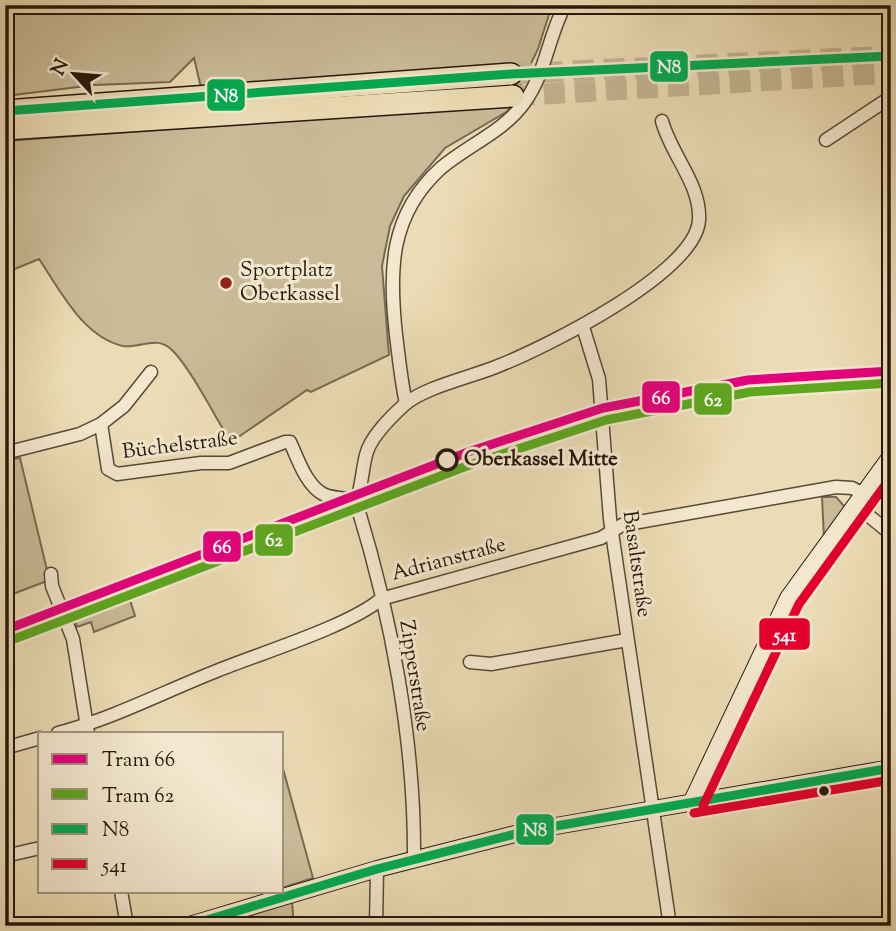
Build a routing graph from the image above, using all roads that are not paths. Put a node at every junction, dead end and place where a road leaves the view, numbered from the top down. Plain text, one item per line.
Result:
1 (565, 5) edge
2 (511, 74) tunnel mouth
3 (513, 96) tunnel mouth
4 (891, 97) edge
5 (5, 111) edge
6 (662, 121) dead end
7 (5, 129) edge
8 (826, 140) dead end
9 (583, 327) junction
10 (150, 372) dead end
11 (406, 403) junction
12 (101, 424) junction
13 (5, 453) edge
14 (891, 456) edge
15 (861, 501) junction
16 (356, 502) junction
17 (612, 531) junction
18 (891, 534) edge
19 (51, 574) dead end
20 (381, 599) junction
21 (627, 640) junction
22 (471, 662) dead end
23 (87, 729) edge
24 (65, 732) edge
25 (38, 739) edge
26 (5, 748) edge
27 (891, 768) edge
28 (692, 801) junction
29 (654, 808) junction
30 (38, 848) edge
31 (5, 856) edge
32 (414, 859) junction
33 (377, 869) junction
34 (121, 892) edge
35 (127, 926) edge
36 (186, 926) edge
37 (376, 926) edge
38 (670, 926) edge

1 - 11 street
2 - 5 highway
3 - 7 highway
4 - 8 street
6 - 9 street
9 - 11 street
9 - 17 street, Basaltstraße
10 - 12 street, Büchelstraße
11 - 16 street
12 - 13 street, Büchelstraße
12 - 16 street, Büchelstraße
14 - 15 main road
15 - 17 street, Adrianstraße
15 - 18 street
15 - 28 main road
16 - 20 street, Zipperstraße
17 - 20 street, Adrianstraße
17 - 21 street, Basaltstraße
19 - 23 street
20 - 23 street, Adrianstraße
20 - 32 street, Zipperstraße
21 - 22 street
21 - 29 street, Basaltstraße
23 - 24 street, Adrianstraße
25 - 26 street
27 - 28 main road
28 - 29 main road
29 - 32 main road
29 - 38 street, Basaltstraße
30 - 31 street
32 - 33 main road
33 - 36 main road
33 - 37 street
34 - 35 street

